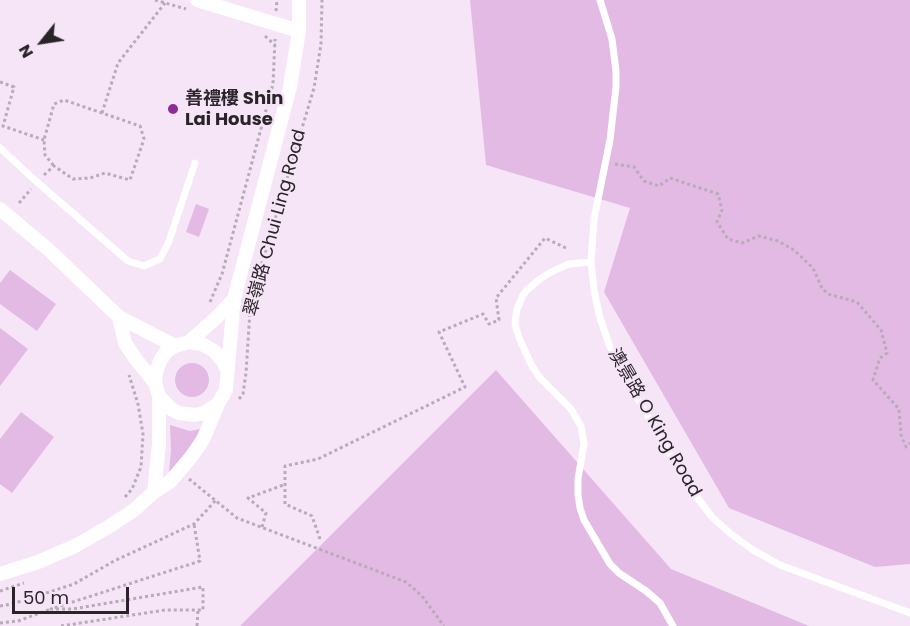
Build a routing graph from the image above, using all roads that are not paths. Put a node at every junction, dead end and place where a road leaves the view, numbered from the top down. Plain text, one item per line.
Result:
1 (197, 0) edge
2 (299, 0) edge
3 (600, 0) edge
4 (299, 32) junction
5 (0, 148) edge
6 (195, 163) dead end
7 (0, 209) edge
8 (591, 262) junction
9 (234, 299) junction
10 (119, 317) junction
11 (189, 342) junction
12 (175, 346) junction
13 (227, 374) junction
14 (157, 390) junction
15 (218, 404) junction
16 (154, 492) junction
17 (1, 572) edge
18 (910, 613) edge
19 (673, 626) edge

1 - 4 street
2 - 4 street, 翠嶺路 Chui Ling Road
3 - 8 lane, 澳景路 O King Road
4 - 9 street, 翠嶺路 Chui Ling Road
5 - 6 lane
7 - 10 street
8 - 18 lane, 澳景路 O King Road
8 - 19 lane
9 - 11 street, 翠嶺路 Chui Ling Road
9 - 13 street, 翠嶺路 Chui Ling Road
10 - 12 street
10 - 14 street
11 - 12 street, 翠嶺路 Chui Ling Road
11 - 13 street
12 - 14 street
13 - 15 street, 翠嶺路 Chui Ling Road
14 - 15 street
14 - 16 street
15 - 16 street, 翠嶺路 Chui Ling Road
16 - 17 street, 翠嶺路 Chui Ling Road

